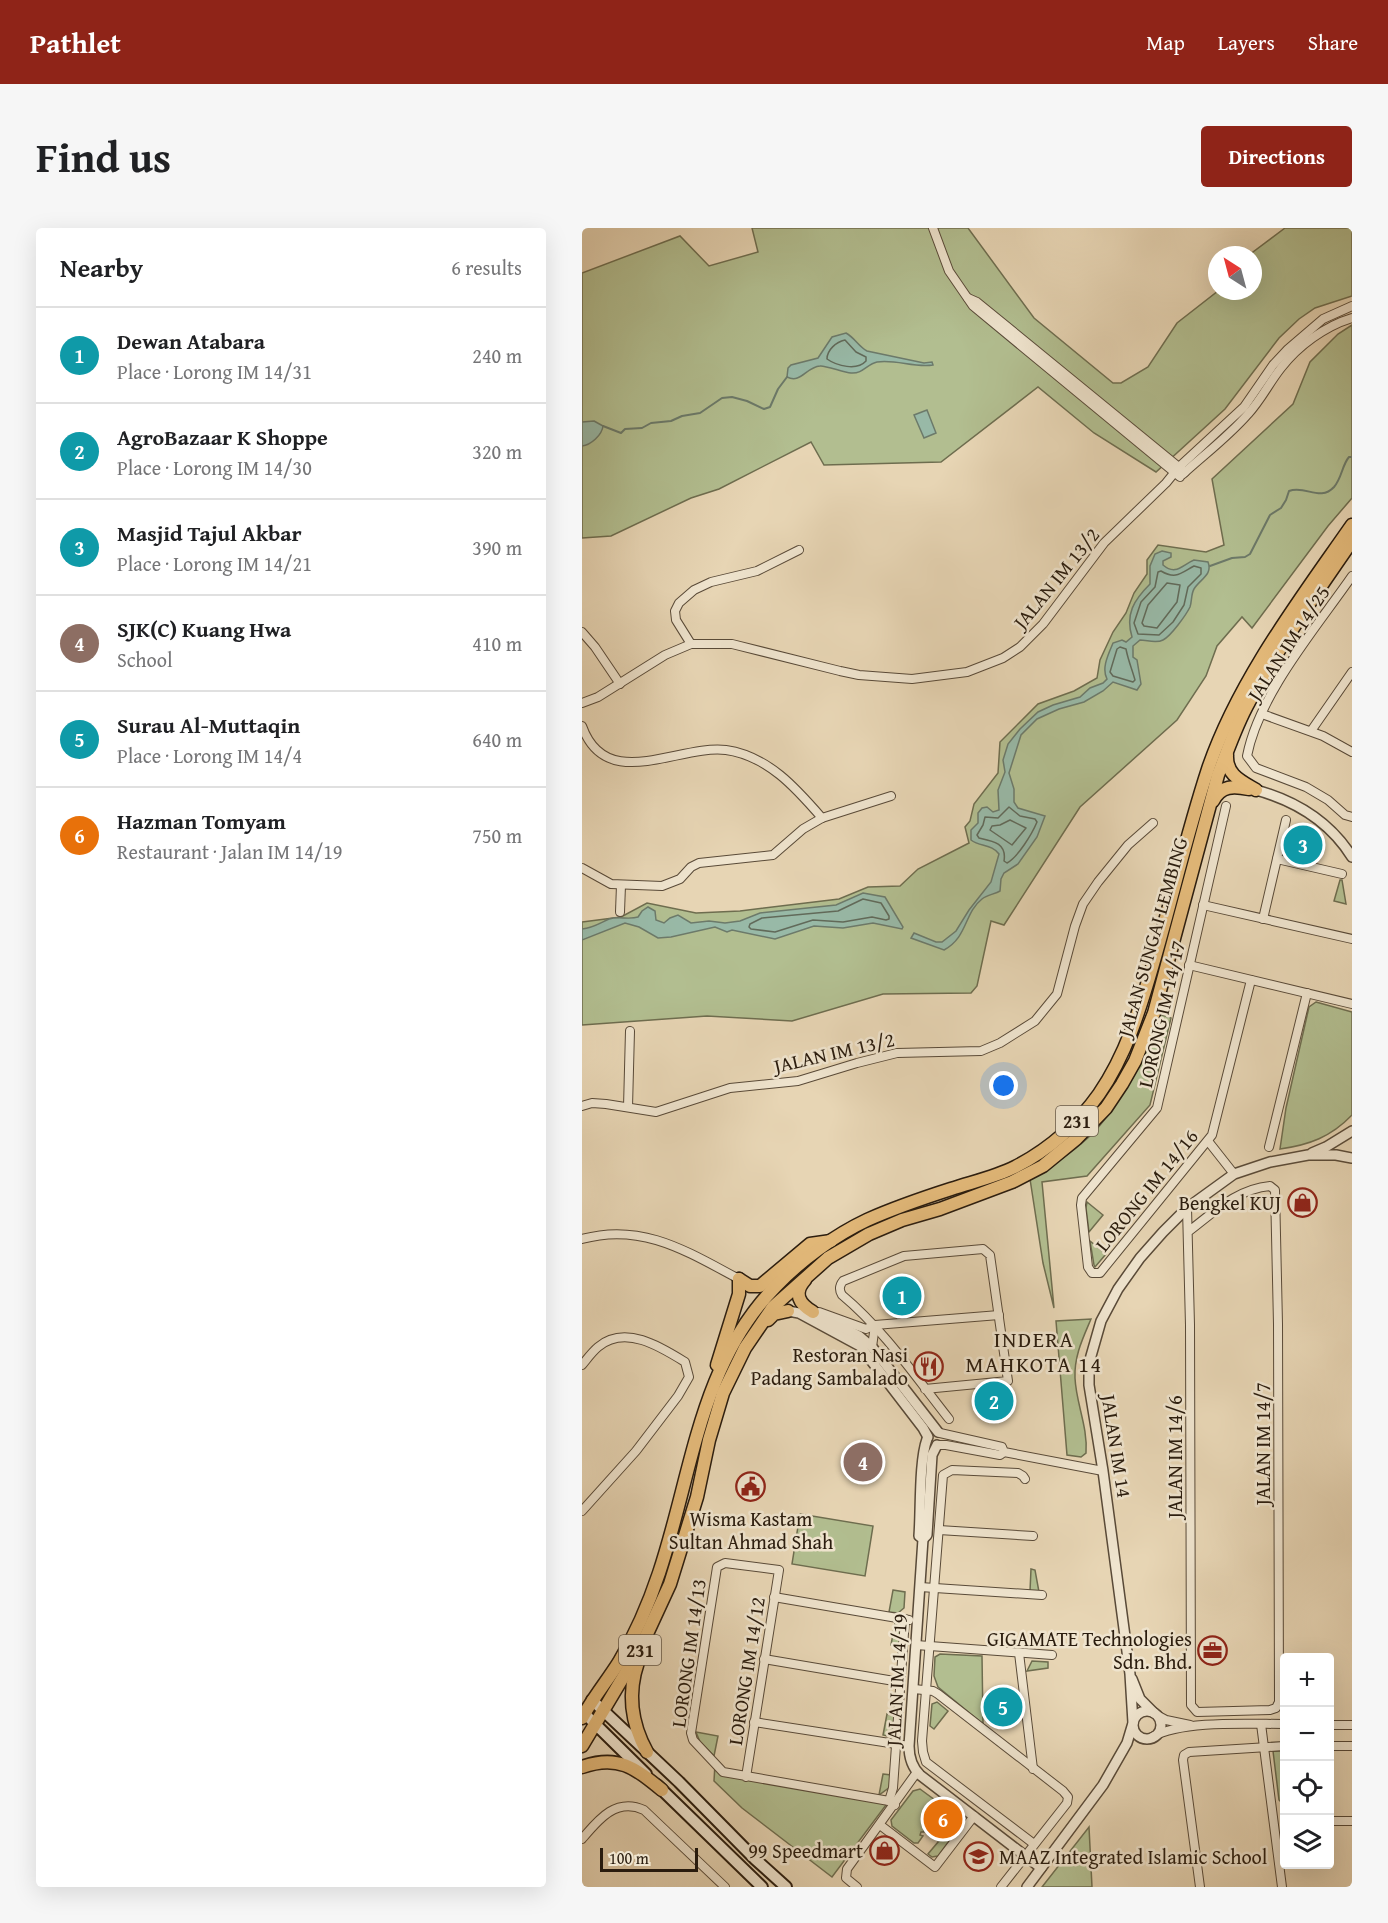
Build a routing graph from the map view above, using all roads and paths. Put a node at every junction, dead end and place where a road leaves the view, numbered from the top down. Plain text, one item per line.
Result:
1 (933, 228) edge
2 (1352, 306) edge
3 (1352, 318) edge
4 (1180, 472) junction
5 (1352, 525) edge
6 (1352, 541) edge
7 (799, 550) dead end
8 (1352, 576) edge
9 (582, 632) edge
10 (691, 644) junction
11 (1352, 672) edge
12 (620, 684) junction
13 (1348, 685) edge
14 (582, 703) edge
15 (1262, 714) junction
16 (582, 726) edge
17 (1311, 731) junction
18 (1228, 749) junction
19 (1352, 752) edge
20 (1256, 790) junction
21 (891, 796) dead end
22 (1210, 804) junction
23 (1226, 806) dead end
24 (1348, 816) edge
25 (822, 818) junction
26 (1286, 820) dead end
27 (1153, 823) dead end
28 (1349, 845) edge
29 (1352, 857) edge
30 (1277, 859) junction
31 (582, 868) edge
32 (1342, 874) dead end
33 (621, 885) junction
34 (1203, 904) junction
35 (620, 912) dead end
36 (1263, 919) junction
37 (1352, 939) edge
38 (1189, 965) junction
39 (1251, 980) junction
40 (1307, 993) junction
41 (1352, 1004) edge
42 (630, 1031) dead end
43 (582, 1106) edge
44 (628, 1107) junction
45 (1352, 1131) edge
46 (1208, 1141) junction
47 (1269, 1147) dead end
48 (1308, 1155) junction
49 (1352, 1158) edge
50 (1234, 1174) junction
51 (1187, 1208) junction
52 (1189, 1231) junction
53 (582, 1239) edge
54 (832, 1241) junction
55 (828, 1258) junction
56 (1094, 1274) joint
57 (739, 1279) junction
58 (788, 1311) joint
59 (813, 1312) junction
60 (999, 1315) junction
61 (875, 1325) junction
62 (759, 1327) junction
63 (872, 1347) junction
64 (582, 1365) edge
65 (714, 1381) junction
66 (925, 1389) junction
67 (949, 1419) dead end
68 (939, 1432) junction
69 (928, 1438) junction
70 (937, 1445) junction
71 (1004, 1452) junction
72 (1103, 1471) junction
73 (1025, 1479) dead end
74 (582, 1511) edge
75 (939, 1530) junction
76 (1033, 1536) dead end
77 (923, 1539) junction
78 (779, 1569) joint
79 (920, 1587) junction
80 (935, 1588) junction
81 (1042, 1595) dead end
82 (774, 1597) junction
83 (906, 1620) junction
84 (918, 1622) junction
85 (916, 1645) junction
86 (931, 1646) junction
87 (640, 1649) junction
88 (1019, 1653) junction
89 (1052, 1655) dead end
90 (764, 1659) junction
91 (1130, 1674) junction
92 (900, 1682) junction
93 (914, 1689) junction
94 (927, 1690) junction
95 (592, 1700) junction
96 (1191, 1705) joint
97 (604, 1712) junction
98 (1153, 1713) junction
99 (583, 1716) edge
100 (754, 1722) junction
101 (1133, 1723) junction
102 (597, 1724) junction
103 (1261, 1724) junction
104 (1280, 1724) edge
105 (1334, 1725) edge
106 (1352, 1725) edge
107 (1194, 1726) junction
108 (1152, 1737) junction
109 (896, 1744) junction
110 (582, 1746) edge
111 (909, 1746) junction
112 (1280, 1746) edge
113 (1334, 1746) edge
114 (1352, 1746) edge
115 (1264, 1747) junction
116 (647, 1752) junction
117 (1118, 1761) junction
118 (582, 1767) edge
119 (1033, 1769) junction
120 (917, 1772) junction
121 (746, 1777) junction
122 (663, 1790) junction
123 (892, 1803) junction
124 (974, 1816) junction
125 (1274, 1820) junction
126 (1280, 1820) edge
127 (1334, 1821) edge
128 (1352, 1821) edge
129 (880, 1825) junction
130 (582, 1839) edge
131 (1034, 1844) junction
132 (1025, 1855) junction
133 (739, 1865) junction
134 (1041, 1868) junction
135 (725, 1887) edge
136 (756, 1887) edge
137 (762, 1887) edge
138 (786, 1887) edge
139 (857, 1887) edge
140 (1000, 1887) edge
141 (1027, 1887) edge
142 (1200, 1887) edge
143 (1282, 1887) edge

1 - 4 street
2 - 4 street, JALAN IM 13/2
3 - 4 street, JALAN IM 13/2
4 - 10 street, JALAN IM 13/2
5 - 54 main road, JALAN SUNGAI LEMBING / 231
6 - 18 main road, JALAN SUNGAI LEMBING / 231
7 - 10 street
8 - 15 street, JALAN IM 14/25
9 - 12 street
10 - 12 street, JALAN IM 13/2
11 - 13 street
12 - 14 street, JALAN IM 13/2
13 - 17 street
15 - 17 street
15 - 24 street, JALAN IM 14/25
16 - 25 street
17 - 19 street
18 - 20 main road
18 - 22 main road, JALAN SUNGAI LEMBING / 231
20 - 22 main road
20 - 28 street
21 - 25 street
22 - 55 main road, JALAN SUNGAI LEMBING / 231
23 - 34 street, LORONG IM 14/17
25 - 33 street
26 - 30 street
27 - 44 street, JALAN IM 13/2
28 - 29 street
30 - 32 street
30 - 36 street
31 - 33 street
33 - 35 street
34 - 36 street
34 - 38 street, LORONG IM 14/17
36 - 37 street
38 - 39 street
38 - 56 street, LORONG IM 14/17
39 - 40 street
39 - 46 street, LORONG IM 14/16
40 - 41 street
40 - 47 street
42 - 44 street
43 - 44 street, JALAN IM 13/2
45 - 48 street
46 - 50 street
46 - 56 street, LORONG IM 14/16
48 - 49 street
48 - 50 street, JALAN IM 14
50 - 51 street, JALAN IM 14
51 - 52 street, JALAN IM 14/6
51 - 72 street, JALAN IM 14
52 - 96 street, JALAN IM 14/6
52 - 96 street, JALAN IM 14/7
53 - 57 street
54 - 57 main road
54 - 65 main road, JALAN SUNGAI LEMBING / 231
55 - 59 main road
55 - 62 main road, JALAN SUNGAI LEMBING / 231
57 - 65 main road
58 - 62 main road
58 - 69 street
59 - 61 street
59 - 63 street
60 - 61 street
60 - 61 street
60 - 66 street
61 - 63 street
61 - 66 street
62 - 87 main road, JALAN SUNGAI LEMBING / 231
63 - 68 street
64 - 74 street
65 - 95 main road, JALAN SUNGAI LEMBING / 231
66 - 67 street
68 - 69 street
68 - 70 street
68 - 71 street
69 - 70 street
69 - 77 street
70 - 71 street
70 - 77 street
71 - 72 street
72 - 91 street, JALAN IM 14
73 - 75 street
75 - 76 street
75 - 80 street
77 - 79 street, JALAN IM 14/19
78 - 82 street, LORONG IM 14/12
78 - 121 street, LORONG IM 14/13
79 - 80 street
79 - 84 street, JALAN IM 14/19
80 - 81 street
80 - 86 street
82 - 83 street
82 - 90 street, LORONG IM 14/12
83 - 84 street
83 - 92 street
84 - 85 street, JALAN IM 14/19
85 - 86 street
85 - 93 street, JALAN IM 14/19
86 - 88 street
86 - 94 street
87 - 97 main road, JALAN SUNGAI LEMBING / 231
87 - 116 main road
88 - 89 street
88 - 119 street
90 - 92 street
90 - 100 street, LORONG IM 14/12
91 - 98 street
91 - 101 street
92 - 109 street
93 - 94 street
93 - 111 street, JALAN IM 14/19
94 - 119 street
94 - 131 street, JALAN IM 14/19
95 - 97 main road
95 - 99 main road, JALAN SUNGAI LEMBING / 231
97 - 102 main road, JALAN SUNGAI LEMBING / 231
97 - 116 main road
98 - 101 street
98 - 107 street
98 - 108 street
99 - 102 main road
100 - 109 street
100 - 121 street, LORONG IM 14/12
101 - 108 street
101 - 117 street
102 - 110 main road, JALAN SUNGAI LEMBING / 231
102 - 122 main road
103 - 104 street
103 - 107 street
103 - 115 street
105 - 106 street
107 - 108 street
108 - 117 street
109 - 111 street
109 - 123 street
111 - 120 street, JALAN IM 14/19
112 - 115 street
113 - 114 street
115 - 125 street
115 - 142 street
116 - 138 main road
117 - 134 street
118 - 122 main road
119 - 131 street
120 - 123 street
120 - 124 street, JALAN IM 14/19
121 - 123 street, LORONG IM 14/13
122 - 133 main road
123 - 129 street
124 - 129 street
124 - 132 street, JALAN IM 14/19
125 - 126 street
125 - 143 street
127 - 128 street
129 - 139 street
130 - 135 street
131 - 132 street
132 - 134 street, JALAN IM 14/19
132 - 140 street
133 - 136 street
133 - 137 main road
134 - 141 street

